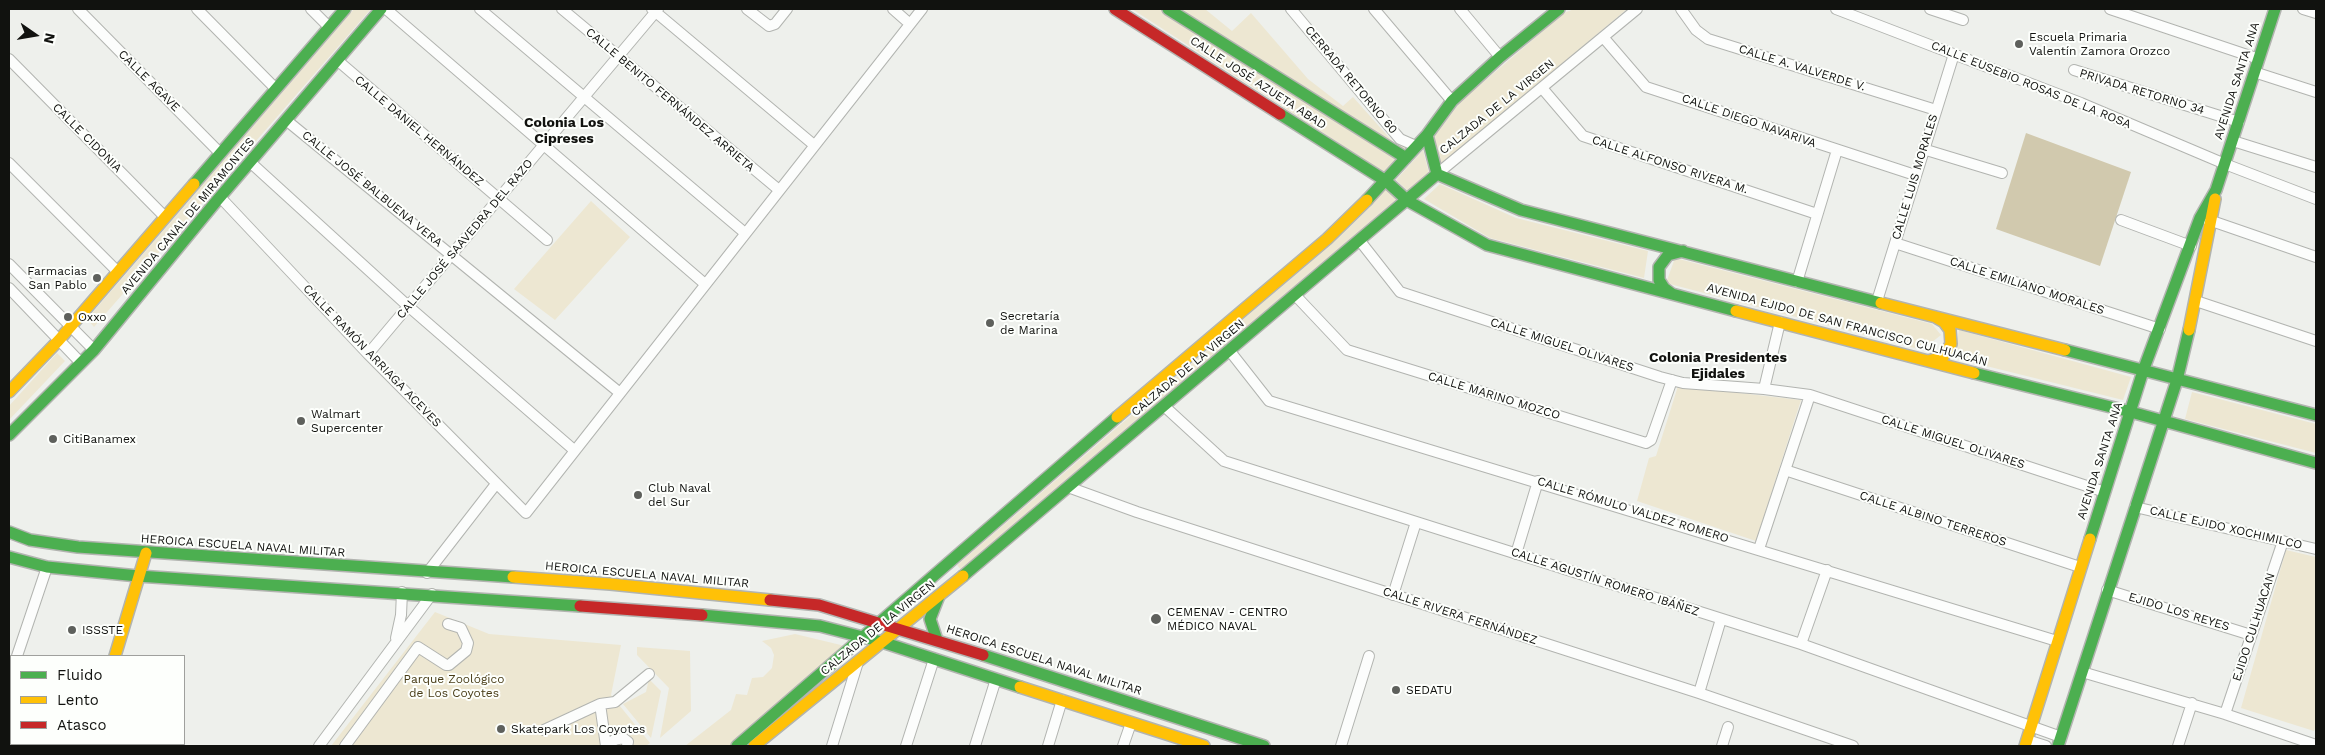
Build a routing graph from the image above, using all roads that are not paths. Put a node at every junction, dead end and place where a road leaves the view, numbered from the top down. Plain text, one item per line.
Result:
1 (78, 9) edge
2 (197, 9) edge
3 (311, 9) edge
4 (344, 9) edge
5 (381, 9) edge
6 (386, 9) edge
7 (480, 9) edge
8 (562, 9) edge
9 (746, 9) edge
10 (787, 9) edge
11 (893, 9) edge
12 (922, 9) edge
13 (1115, 9) edge
14 (1168, 9) edge
15 (1291, 9) edge
16 (1374, 9) edge
17 (1460, 9) edge
18 (1559, 9) edge
19 (1637, 9) edge
20 (1681, 9) edge
21 (1836, 9) edge
22 (1930, 9) edge
23 (2110, 9) edge
24 (2275, 9) edge
25 (2303, 9) edge
26 (655, 10) edge
27 (2316, 13) edge
28 (1963, 20) dead end
29 (910, 24) junction
30 (329, 27) junction
31 (1603, 37) junction
32 (1954, 54) junction
33 (618, 56) junction
34 (1500, 57) junction
35 (9, 59) edge
36 (2259, 59) junction
37 (337, 60) junction
38 (2074, 70) dead end
39 (2254, 72) junction
40 (1542, 88) junction
41 (276, 89) junction
42 (2316, 92) edge
43 (584, 97) junction
44 (1452, 101) junction
45 (1936, 110) junction
46 (286, 120) junction
47 (2239, 122) junction
48 (1427, 135) junction
49 (2233, 141) junction
50 (544, 144) junction
51 (814, 145) junction
52 (1416, 146) junction
53 (1923, 149) junction
54 (1837, 150) junction
55 (220, 153) junction
56 (1406, 158) junction
57 (250, 162) junction
58 (9, 163) edge
59 (2226, 164) junction
60 (2316, 167) edge
61 (2002, 172) dead end
62 (1437, 174) junction
63 (1915, 175) junction
64 (1386, 181) junction
65 (779, 190) junction
66 (220, 197) junction
67 (499, 198) junction
68 (2316, 199) edge
69 (1408, 201) junction
70 (1817, 214) junction
71 (165, 217) junction
72 (2206, 219) junction
73 (2121, 220) dead end
74 (745, 233) junction
75 (547, 240) dead end
76 (1360, 241) junction
77 (1895, 242) junction
78 (2191, 246) junction
79 (1687, 252) junction
80 (452, 254) junction
81 (2316, 257) edge
82 (9, 264) edge
83 (118, 272) junction
84 (1797, 282) junction
85 (705, 284) junction
86 (9, 288) edge
87 (1295, 295) junction
88 (1676, 295) junction
89 (1877, 301) junction
90 (2196, 301) junction
91 (408, 306) junction
92 (1935, 318) junction
93 (1780, 322) junction
94 (70, 327) junction
95 (2160, 329) junction
96 (59, 340) junction
97 (2316, 341) edge
98 (94, 350) junction
99 (1229, 350) junction
100 (368, 354) junction
101 (1924, 360) junction
102 (82, 363) junction
103 (2143, 371) junction
104 (1672, 380) junction
105 (2177, 380) junction
106 (1764, 389) junction
107 (9, 392) edge
108 (620, 393) junction
109 (1810, 395) junction
110 (1164, 406) junction
111 (2131, 412) junction
112 (2316, 415) edge
113 (2163, 421) junction
114 (9, 435) edge
115 (574, 450) junction
116 (2316, 463) edge
117 (1785, 470) junction
118 (1538, 481) junction
119 (496, 484) junction
120 (1068, 487) junction
121 (2105, 492) junction
122 (2135, 507) junction
123 (1416, 522) junction
124 (9, 532) edge
125 (2283, 541) junction
126 (1759, 549) junction
127 (2316, 549) edge
128 (146, 553) junction
129 (1516, 554) junction
130 (9, 556) edge
131 (47, 567) junction
132 (2080, 567) junction
133 (1827, 570) junction
134 (427, 572) junction
135 (138, 576) junction
136 (2107, 590) junction
137 (402, 592) junction
138 (432, 594) junction
139 (1393, 595) junction
140 (609, 596) junction
141 (939, 596) junction
142 (1721, 619) junction
143 (879, 622) junction
144 (448, 624) dead end
145 (900, 628) junction
146 (2251, 635) junction
147 (862, 637) junction
148 (937, 640) junction
149 (2057, 641) junction
150 (882, 642) junction
151 (1801, 644) junction
152 (393, 646) junction
153 (18, 655) edge
154 (115, 655) edge
155 (1369, 656) dead end
156 (934, 659) junction
157 (859, 661) junction
158 (2082, 672) junction
159 (649, 674) dead end
160 (996, 679) junction
161 (1699, 693) junction
162 (1062, 700) junction
163 (600, 704) junction
164 (2192, 704) junction
165 (2225, 714) junction
166 (1131, 723) junction
167 (2031, 726) junction
168 (1728, 727) dead end
169 (544, 730) dead end
170 (2060, 742) edge
171 (2026, 743) edge
172 (1198, 745) edge
173 (2316, 745) edge
174 (319, 746) edge
175 (345, 746) edge
176 (606, 746) edge
177 (610, 746) edge
178 (628, 746) edge
179 (737, 746) edge
180 (754, 746) edge
181 (832, 746) edge
182 (906, 746) edge
183 (975, 746) edge
184 (1048, 746) edge
185 (1123, 746) edge
186 (1264, 746) edge
187 (1341, 746) edge
188 (1722, 746) edge
189 (1852, 746) edge
190 (2046, 746) edge
191 (2178, 746) edge

1 - 55 street, CALLE AGAVE
2 - 41 street
3 - 30 street
4 - 30 main road, AVENIDA CANAL DE MIRAMONTES
5 - 37 main road, AVENIDA CANAL DE MIRAMONTES
6 - 50 street
7 - 43 street
8 - 33 street, CALLE BENITO FERNÁNDEZ ARRIETA
9 - 10 street
11 - 29 street
12 - 29 street
13 - 64 main road, CALLE JOSÉ AZUETA ABAD
14 - 56 main road, CALLE JOSÉ AZUETA ABAD
15 - 52 street, CERRADA RETORNO 60
16 - 44 street
17 - 34 street
18 - 34 main road, CALZADA DE LA VIRGEN
19 - 31 street, CALZADA DE LA VIRGEN
20 - 45 street, CALLE A. VALVERDE V.
21 - 32 street, CALLE EUSEBIO ROSAS DE LA ROSA
22 - 28 street
23 - 36 street
24 - 36 main road, AVENIDA SANTA ANA
25 - 27 street
26 - 33 street, CALLE JOSÉ SAAVEDRA DEL RAZO
26 - 51 street
29 - 51 street
30 - 41 main road, AVENIDA CANAL DE MIRAMONTES
31 - 40 street, CALZADA DE LA VIRGEN
31 - 54 street, CALLE DIEGO NAVARIVA
32 - 45 street, CALLE LUIS MORALES
32 - 59 street, CALLE EUSEBIO ROSAS DE LA ROSA
33 - 43 street, CALLE JOSÉ SAAVEDRA DEL RAZO
33 - 65 street, CALLE BENITO FERNÁNDEZ ARRIETA
34 - 44 main road, CALZADA DE LA VIRGEN
35 - 71 street, CALLE CIDONIA
36 - 39 main road, AVENIDA SANTA ANA
37 - 46 main road, AVENIDA CANAL DE MIRAMONTES
37 - 67 street, CALLE DANIEL HERNÁNDEZ
38 - 47 street, PRIVADA RETORNO 34
39 - 42 street
39 - 47 main road, AVENIDA SANTA ANA
40 - 62 street, CALZADA DE LA VIRGEN
40 - 70 street, CALLE ALFONSO RIVERA M.
41 - 55 main road, AVENIDA CANAL DE MIRAMONTES
43 - 50 street, CALLE JOSÉ SAAVEDRA DEL RAZO
43 - 74 street
44 - 48 main road, CALZADA DE LA VIRGEN
45 - 53 street, CALLE LUIS MORALES
46 - 57 main road, AVENIDA CANAL DE MIRAMONTES
46 - 80 street, CALLE JOSÉ BALBUENA VERA
47 - 49 main road, AVENIDA SANTA ANA
48 - 52 main road, CALZADA DE LA VIRGEN
48 - 62 main road
49 - 59 main road, AVENIDA SANTA ANA
49 - 60 street
50 - 67 street, CALLE JOSÉ SAAVEDRA DEL RAZO
50 - 85 street
51 - 65 street
52 - 56 main road, CALZADA DE LA VIRGEN
53 - 61 street
53 - 63 street, CALLE LUIS MORALES
54 - 63 street, CALLE DIEGO NAVARIVA
54 - 70 street
55 - 71 main road, AVENIDA CANAL DE MIRAMONTES
56 - 64 main road, CALZADA DE LA VIRGEN
57 - 66 main road, AVENIDA CANAL DE MIRAMONTES
57 - 91 street
58 - 83 street
59 - 68 street, CALLE EUSEBIO ROSAS DE LA ROSA
59 - 72 main road, AVENIDA SANTA ANA
62 - 69 main road, CALZADA DE LA VIRGEN
62 - 79 main road
63 - 77 street, CALLE LUIS MORALES
64 - 69 main road, AVENIDA EJIDO DE SAN FRANCISCO CULHUACÁN
64 - 143 main road, CALZADA DE LA VIRGEN
65 - 74 street
66 - 98 main road, AVENIDA CANAL DE MIRAMONTES
66 - 100 street, CALLE RAMÓN ARRIAGA ACEVES
67 - 75 street, CALLE DANIEL HERNÁNDEZ
67 - 80 street, CALLE JOSÉ SAAVEDRA DEL RAZO
69 - 76 main road, CALZADA DE LA VIRGEN
69 - 88 main road, AVENIDA EJIDO DE SAN FRANCISCO CULHUACÁN
70 - 84 street
71 - 83 main road, AVENIDA CANAL DE MIRAMONTES
72 - 78 main road, AVENIDA SANTA ANA
72 - 81 street
72 - 90 main road, AVENIDA SANTA ANA
73 - 78 street
74 - 85 street
76 - 87 main road, CALZADA DE LA VIRGEN
76 - 104 street, CALLE MIGUEL OLIVARES
77 - 89 street, CALLE LUIS MORALES
77 - 95 street, CALLE EMILIANO MORALES
78 - 95 main road, AVENIDA SANTA ANA
79 - 84 main road
79 - 88 main road
80 - 91 street, CALLE JOSÉ SAAVEDRA DEL RAZO
80 - 108 street, CALLE JOSÉ BALBUENA VERA
82 - 94 street
83 - 94 main road, AVENIDA CANAL DE MIRAMONTES
84 - 89 main road
85 - 108 street
86 - 96 street
87 - 99 main road, CALZADA DE LA VIRGEN
87 - 104 street, CALLE MARINO MOZCO
88 - 93 main road, AVENIDA EJIDO DE SAN FRANCISCO CULHUACÁN
89 - 92 main road
90 - 97 street
90 - 105 main road, AVENIDA SANTA ANA
91 - 100 street, CALLE JOSÉ SAAVEDRA DEL RAZO
91 - 115 street
92 - 101 main road
92 - 103 main road
93 - 101 main road, AVENIDA EJIDO DE SAN FRANCISCO CULHUACÁN
93 - 106 street
94 - 96 main road, AVENIDA CANAL DE MIRAMONTES
94 - 98 street
95 - 103 main road, AVENIDA SANTA ANA
96 - 102 street
96 - 107 main road, AVENIDA CANAL DE MIRAMONTES
98 - 102 main road, AVENIDA CANAL DE MIRAMONTES
99 - 110 main road, CALZADA DE LA VIRGEN
99 - 118 street, CALLE RÓMULO VALDEZ ROMERO
100 - 119 street, CALLE RAMÓN ARRIAGA ACEVES
101 - 111 main road, AVENIDA EJIDO DE SAN FRANCISCO CULHUACÁN
102 - 114 main road, AVENIDA CANAL DE MIRAMONTES
103 - 105 main road
103 - 111 main road, AVENIDA SANTA ANA
104 - 106 street, CALLE MIGUEL OLIVARES
105 - 112 main road
105 - 113 main road, AVENIDA SANTA ANA
106 - 109 street, CALLE MIGUEL OLIVARES
108 - 115 street
109 - 117 street
109 - 121 street, CALLE MIGUEL OLIVARES
110 - 120 main road, CALZADA DE LA VIRGEN
110 - 123 street, CALLE AGUSTÍN ROMERO IBÁÑEZ
111 - 113 main road, AVENIDA EJIDO DE SAN FRANCISCO CULHUACÁN
111 - 121 main road, AVENIDA SANTA ANA
113 - 116 main road, AVENIDA EJIDO DE SAN FRANCISCO CULHUACÁN
113 - 122 main road, AVENIDA SANTA ANA
115 - 119 street, CALLE RAMÓN ARRIAGA ACEVES
117 - 126 street
117 - 132 street, CALLE ALBINO TERREROS
118 - 126 street, CALLE RÓMULO VALDEZ ROMERO
118 - 129 street
119 - 134 street
120 - 139 street, CALLE RIVERA FERNÁNDEZ
120 - 141 main road, CALZADA DE LA VIRGEN
121 - 132 main road, AVENIDA SANTA ANA
122 - 125 street, CALLE EJIDO XOCHIMILCO
122 - 136 main road, AVENIDA SANTA ANA
123 - 129 street, CALLE AGUSTÍN ROMERO IBÁÑEZ
123 - 139 street
124 - 128 main road, HEROICA ESCUELA NAVAL MILITAR
125 - 127 street, CALLE EJIDO XOCHIMILCO
125 - 146 street, EJIDO CULHUACAN
126 - 133 street, CALLE RÓMULO VALDEZ ROMERO
128 - 134 main road, HEROICA ESCUELA NAVAL MILITAR
128 - 135 main road
129 - 142 street, CALLE AGUSTÍN ROMERO IBÁÑEZ
130 - 131 main road, HEROICA ESCUELA NAVAL MILITAR
131 - 135 main road, HEROICA ESCUELA NAVAL MILITAR
131 - 153 street
132 - 149 main road, AVENIDA SANTA ANA
133 - 149 street, CALLE RÓMULO VALDEZ ROMERO
133 - 151 street
134 - 140 main road, HEROICA ESCUELA NAVAL MILITAR
135 - 137 main road, HEROICA ESCUELA NAVAL MILITAR
135 - 154 main road
136 - 146 street, EJIDO LOS REYES
136 - 158 main road, AVENIDA SANTA ANA
137 - 138 main road, HEROICA ESCUELA NAVAL MILITAR
137 - 152 street
138 - 140 main road, HEROICA ESCUELA NAVAL MILITAR
138 - 152 street
139 - 161 street, CALLE RIVERA FERNÁNDEZ
140 - 143 main road, HEROICA ESCUELA NAVAL MILITAR
140 - 147 main road, HEROICA ESCUELA NAVAL MILITAR
141 - 145 main road, CALZADA DE LA VIRGEN
141 - 148 main road
142 - 151 street, CALLE AGUSTÍN ROMERO IBÁÑEZ
142 - 161 street
143 - 145 main road, HEROICA ESCUELA NAVAL MILITAR
143 - 147 main road, CALZADA DE LA VIRGEN
144 - 175 street
145 - 148 main road, HEROICA ESCUELA NAVAL MILITAR
145 - 150 main road, CALZADA DE LA VIRGEN
146 - 165 street, EJIDO CULHUACAN
147 - 150 main road, HEROICA ESCUELA NAVAL MILITAR
147 - 179 main road, CALZADA DE LA VIRGEN
148 - 186 main road, HEROICA ESCUELA NAVAL MILITAR
149 - 167 main road, AVENIDA SANTA ANA
150 - 156 main road, HEROICA ESCUELA NAVAL MILITAR
150 - 157 main road, CALZADA DE LA VIRGEN
151 - 167 street, CALLE AGUSTÍN ROMERO IBÁÑEZ
152 - 174 street
155 - 187 street
156 - 160 main road, HEROICA ESCUELA NAVAL MILITAR
156 - 182 street
157 - 180 main road, CALZADA DE LA VIRGEN
157 - 181 street
158 - 164 street
158 - 170 main road, AVENIDA SANTA ANA
159 - 163 street
160 - 162 main road, HEROICA ESCUELA NAVAL MILITAR
160 - 183 street
161 - 189 street, CALLE RIVERA FERNÁNDEZ
162 - 166 main road, HEROICA ESCUELA NAVAL MILITAR
162 - 184 street
163 - 169 street
163 - 176 street
164 - 165 street
164 - 191 street
165 - 173 street
166 - 172 main road, HEROICA ESCUELA NAVAL MILITAR
166 - 185 street
167 - 170 street, CALLE AGUSTÍN ROMERO IBÁÑEZ
167 - 171 main road, AVENIDA SANTA ANA
168 - 188 street
171 - 190 street
177 - 178 street

